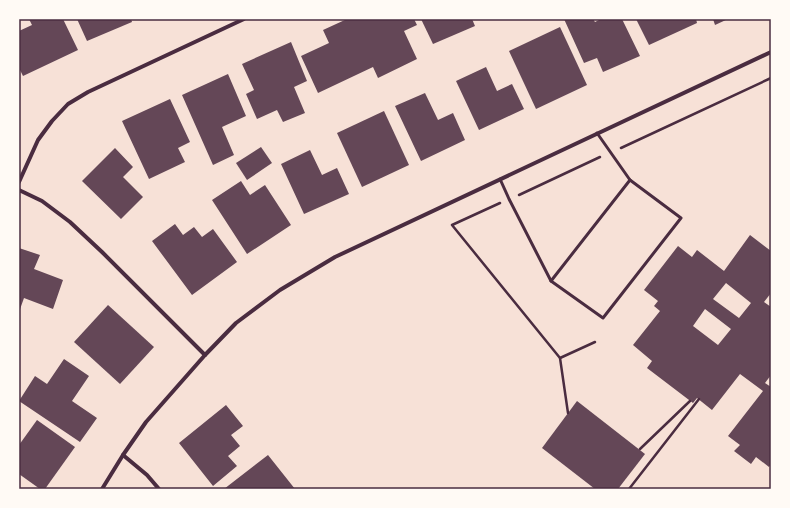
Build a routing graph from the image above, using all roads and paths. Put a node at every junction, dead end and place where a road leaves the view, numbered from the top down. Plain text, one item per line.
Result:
1 (244, 19) edge
2 (771, 52) edge
3 (771, 78) edge
4 (597, 133) junction
5 (610, 152) junction
6 (500, 179) junction
7 (630, 180) junction
8 (19, 182) edge
9 (19, 190) edge
10 (509, 199) junction
11 (550, 282) junction
12 (595, 342) dead end
13 (205, 355) junction
14 (560, 358) junction
15 (699, 399) dead end
16 (690, 401) dead end
17 (568, 413) dead end
18 (640, 449) dead end
19 (123, 455) junction
20 (102, 489) edge
21 (159, 489) edge
22 (629, 489) edge

1 - 8 street
2 - 4 street
3 - 5 path
4 - 5 lane
4 - 6 street
5 - 7 lane
5 - 10 path
6 - 10 lane
6 - 13 street
7 - 11 lane
7 - 11 lane
9 - 13 street
10 - 11 lane
10 - 14 path
12 - 14 path
13 - 19 street
14 - 17 path
15 - 22 path
16 - 18 path
19 - 20 street
19 - 21 street

